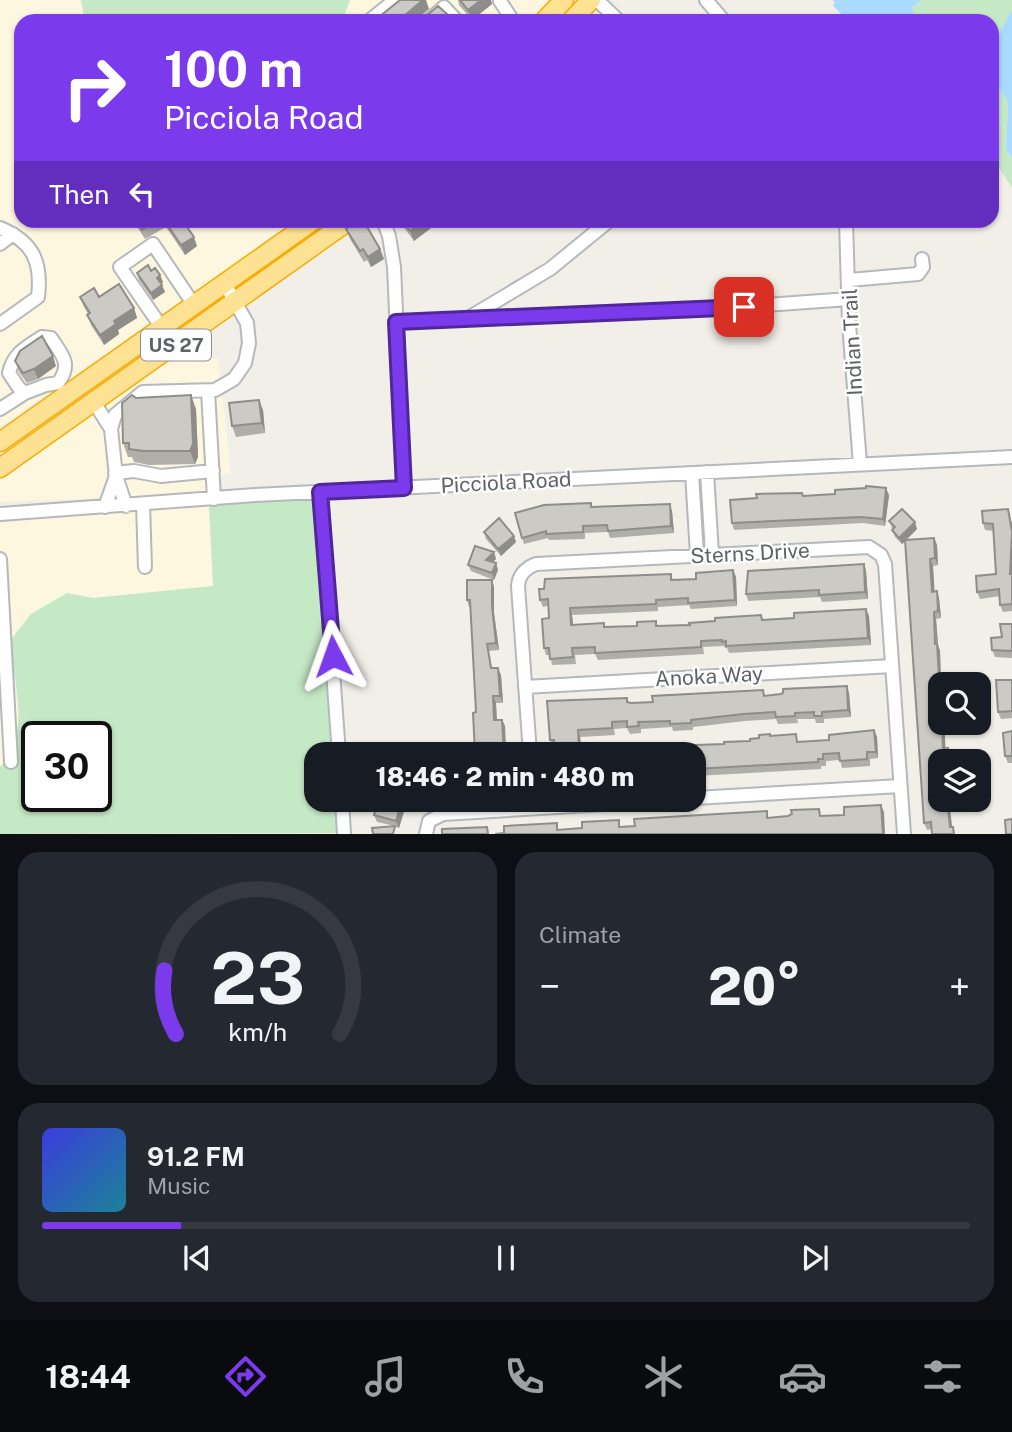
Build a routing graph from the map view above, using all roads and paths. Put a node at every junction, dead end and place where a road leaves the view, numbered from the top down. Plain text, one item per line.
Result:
1 (395, 0) edge
2 (590, 0) edge
3 (597, 0) edge
4 (706, 0) edge
5 (378, 14) edge
6 (577, 14) edge
7 (612, 14) edge
8 (718, 14) edge
9 (0, 228) edge
10 (303, 228) edge
11 (326, 228) edge
12 (339, 228) edge
13 (386, 228) edge
14 (600, 228) edge
15 (846, 228) edge
16 (13, 234) junction
17 (0, 244) edge
18 (922, 259) dead end
19 (272, 276) junction
20 (849, 280) junction
21 (225, 284) junction
22 (849, 299) junction
23 (190, 300) junction
24 (236, 302) junction
25 (467, 318) junction
26 (396, 322) junction
27 (158, 323) junction
28 (0, 324) edge
29 (5, 368) edge
30 (63, 389) junction
31 (208, 391) junction
32 (25, 393) junction
33 (94, 402) junction
34 (0, 409) edge
35 (111, 429) junction
36 (0, 442) edge
37 (1012, 457) edge
38 (860, 464) junction
39 (0, 468) edge
40 (213, 471) junction
41 (707, 472) junction
42 (692, 473) junction
43 (115, 475) junction
44 (404, 488) junction
45 (320, 492) junction
46 (214, 499) junction
47 (143, 504) junction
48 (126, 506) junction
49 (105, 507) junction
50 (0, 514) edge
51 (712, 554) junction
52 (697, 555) junction
53 (0, 559) edge
54 (145, 567) dead end
55 (1, 595) edge
56 (892, 666) junction
57 (525, 687) junction
58 (338, 742) edge
59 (529, 742) edge
60 (11, 762) dead end
61 (900, 786) junction
62 (706, 797) edge
63 (343, 812) edge
64 (461, 812) edge
65 (344, 834) edge
66 (426, 834) edge
67 (904, 834) edge

1 - 5 street
2 - 6 highway
3 - 7 street
4 - 8 street
9 - 16 street
10 - 21 highway, US 27
11 - 19 highway
12 - 19 highway, US 27
13 - 26 street
14 - 25 street
15 - 20 street, Indian Trail
16 - 17 street
16 - 28 street
18 - 20 street
19 - 24 highway, US 27
20 - 22 street, Indian Trail
21 - 23 highway, US 27
21 - 24 street
22 - 25 street
22 - 38 street, Indian Trail
23 - 27 highway, US 27
23 - 27 street
24 - 31 street
24 - 33 highway, US 27
25 - 26 street
26 - 44 street
27 - 30 highway, US 27
29 - 30 street
29 - 32 street
30 - 32 street
30 - 36 highway, US 27
31 - 35 street
31 - 40 street
32 - 34 street
33 - 35 street
33 - 39 highway, US 27
35 - 43 street
37 - 38 street, Picciola Road
38 - 41 street, Picciola Road
40 - 43 street
40 - 46 street
41 - 42 street, Picciola Road
41 - 51 street
42 - 44 street, Picciola Road
42 - 52 street
43 - 48 street
43 - 49 street
44 - 45 street, Picciola Road
45 - 46 street, Picciola Road
45 - 58 street
46 - 47 street, Picciola Road
47 - 48 street, Picciola Road
47 - 54 street
48 - 49 street, Picciola Road
49 - 50 street, Picciola Road
51 - 52 street, Sterns Drive
51 - 56 street, Sterns Drive
52 - 57 street, Sterns Drive
53 - 55 street
55 - 60 street
56 - 57 street, Anoka Way
56 - 61 street, Sterns Drive
57 - 59 street, Sterns Drive
61 - 62 street
61 - 67 street, Sterns Drive
63 - 65 street
64 - 66 street

